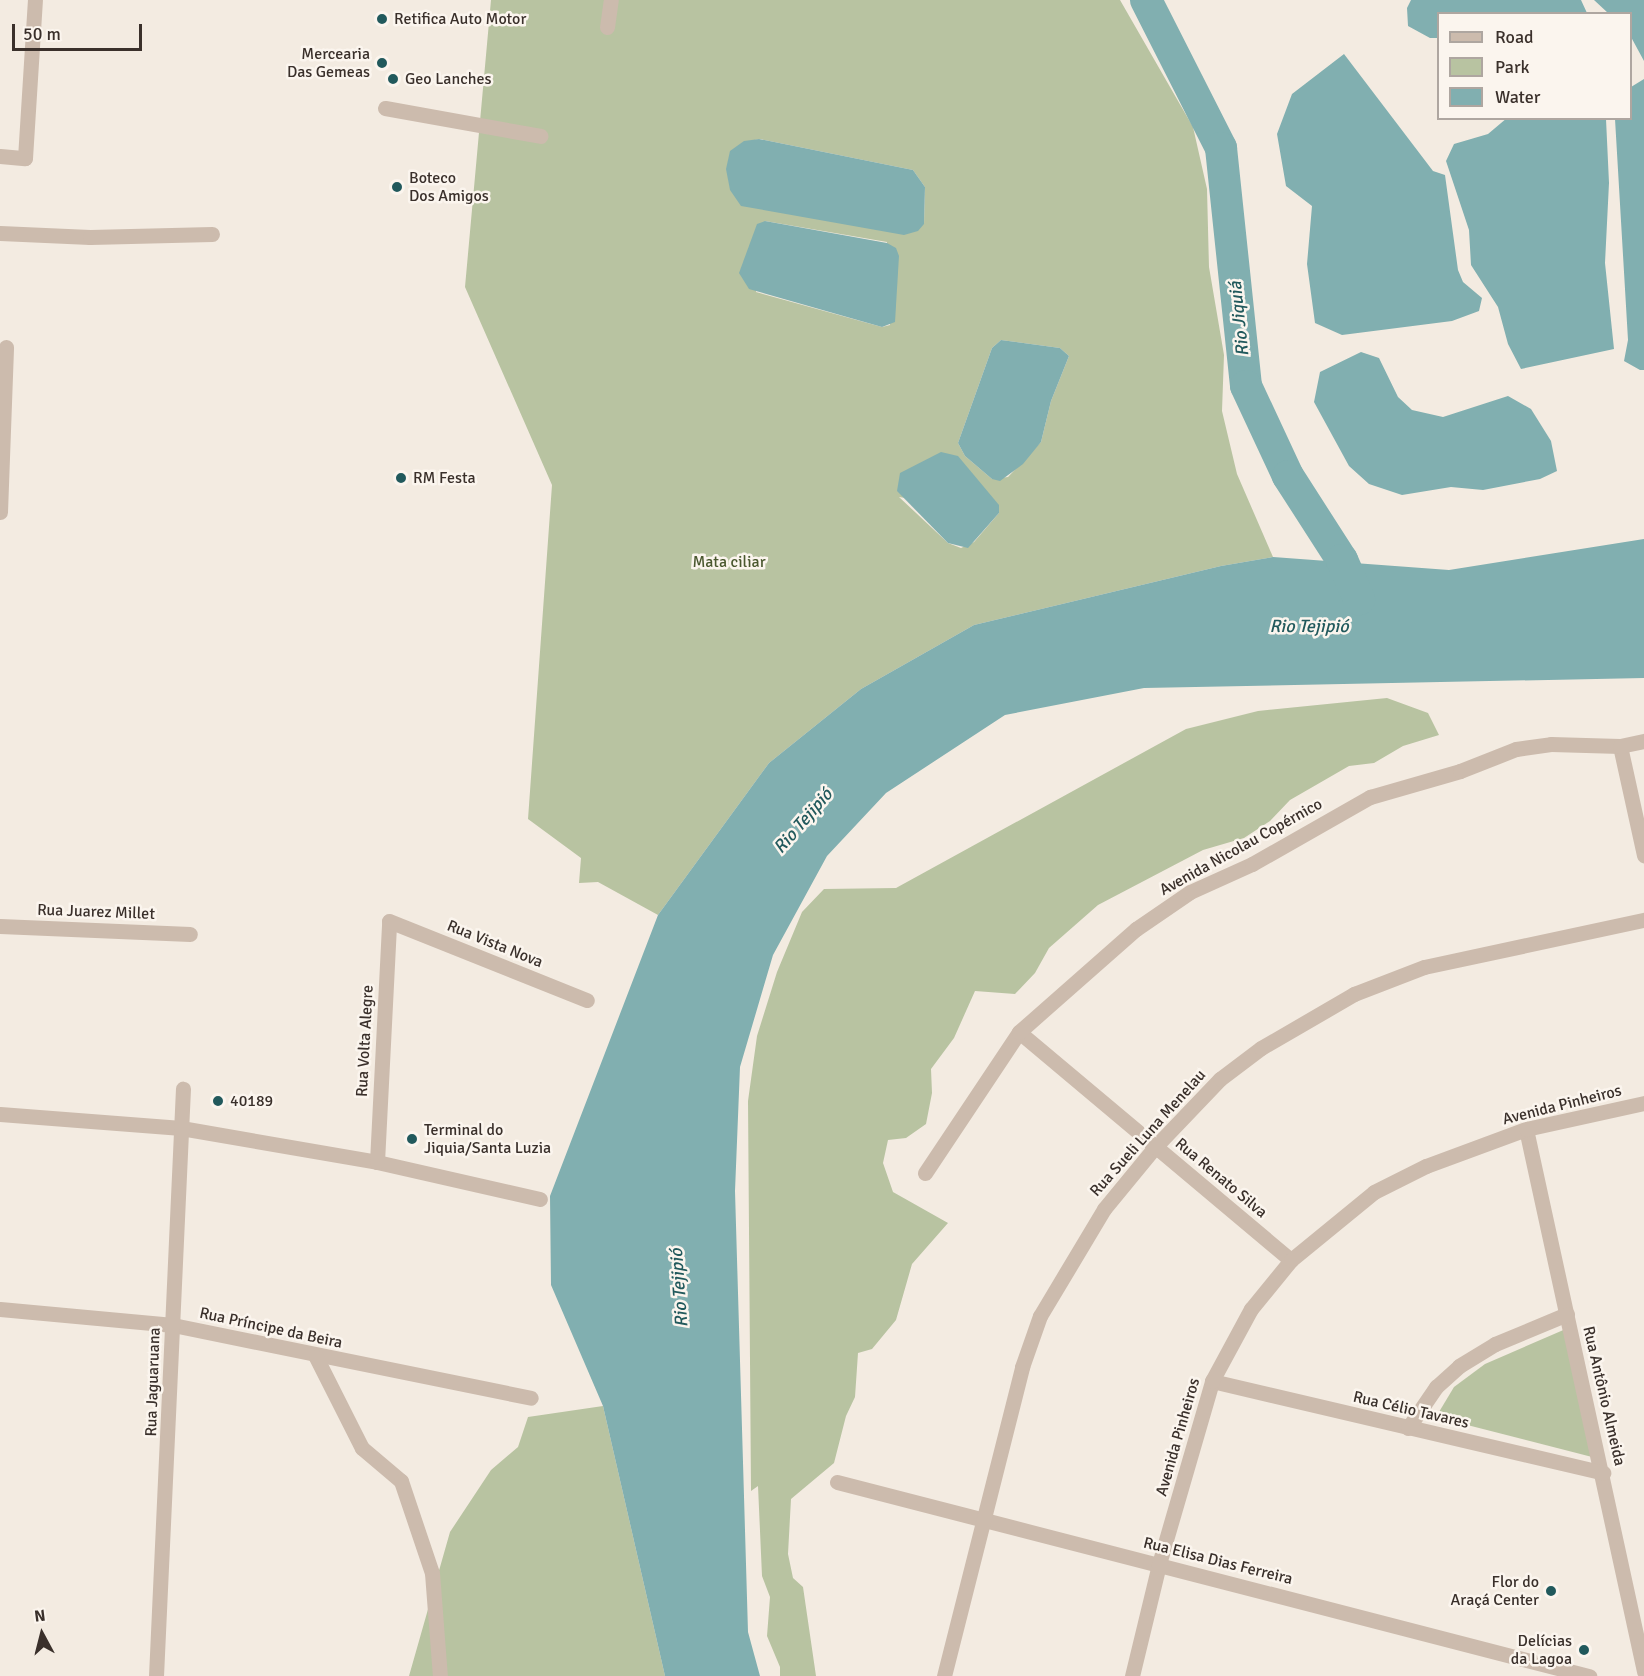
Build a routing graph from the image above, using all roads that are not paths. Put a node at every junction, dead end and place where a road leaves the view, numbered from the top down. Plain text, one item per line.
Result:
1 (35, 0) edge
2 (612, 0) edge
3 (607, 27) dead end
4 (386, 108) dead end
5 (540, 136) dead end
6 (0, 156) edge
7 (0, 233) edge
8 (212, 234) dead end
9 (6, 347) dead end
10 (0, 512) edge
11 (1644, 741) edge
12 (1620, 746) junction
13 (1644, 855) edge
14 (1644, 920) edge
15 (389, 921) joint
16 (0, 926) edge
17 (190, 933) dead end
18 (587, 1000) dead end
19 (1019, 1032) junction
20 (183, 1089) dead end
21 (1644, 1103) edge
22 (0, 1114) edge
23 (180, 1128) junction
24 (1526, 1129) junction
25 (1155, 1147) junction
26 (377, 1162) junction
27 (925, 1173) dead end
28 (540, 1199) dead end
29 (1291, 1260) junction
30 (0, 1309) edge
31 (1567, 1314) junction
32 (173, 1325) junction
33 (316, 1357) junction
34 (1212, 1381) junction
35 (531, 1398) dead end
36 (1408, 1428) junction
37 (1603, 1473) junction
38 (837, 1482) dead end
39 (982, 1521) junction
40 (1160, 1564) junction
41 (1644, 1671) edge
42 (156, 1676) edge
43 (440, 1676) edge
44 (944, 1676) edge
45 (1132, 1676) edge
46 (1589, 1676) edge

1 - 6 street
2 - 3 street
4 - 5 street
7 - 8 street
9 - 10 street
11 - 12 street, Avenida Nicolau Copérnico
12 - 13 street
12 - 19 street, Avenida Nicolau Copérnico
14 - 25 street, Rua Sueli Luna Menelau
15 - 18 street, Rua Vista Nova
15 - 26 street, Rua Volta Alegre
16 - 17 street, Rua Juarez Millet
19 - 25 street, Rua Renato Silva
19 - 27 street, Avenida Nicolau Copérnico
20 - 23 street, Rua Jaguaruana
21 - 24 street, Avenida Pinheiros
22 - 23 street
23 - 26 street
23 - 32 street, Rua Jaguaruana
24 - 29 street, Avenida Pinheiros
24 - 31 street, Rua Antônio Almeida
25 - 29 street, Rua Renato Silva
25 - 39 street, Rua Sueli Luna Menelau
26 - 28 street
29 - 34 street, Avenida Pinheiros
30 - 32 street, Rua Príncipe da Beira
31 - 36 street
31 - 37 street, Rua Antônio Almeida
32 - 33 street, Rua Príncipe da Beira
32 - 42 street, Rua Jaguaruana
33 - 35 street, Rua Príncipe da Beira
33 - 43 street
34 - 36 street, Rua Célio Tavares
34 - 40 street, Avenida Pinheiros
36 - 37 street, Rua Célio Tavares
37 - 41 street, Rua Antônio Almeida
38 - 39 street, Rua Elisa Dias Ferreira
39 - 40 street, Rua Elisa Dias Ferreira
39 - 44 street, Rua Sueli Luna Menelau
40 - 45 street, Avenida Pinheiros
40 - 46 street, Rua Elisa Dias Ferreira

